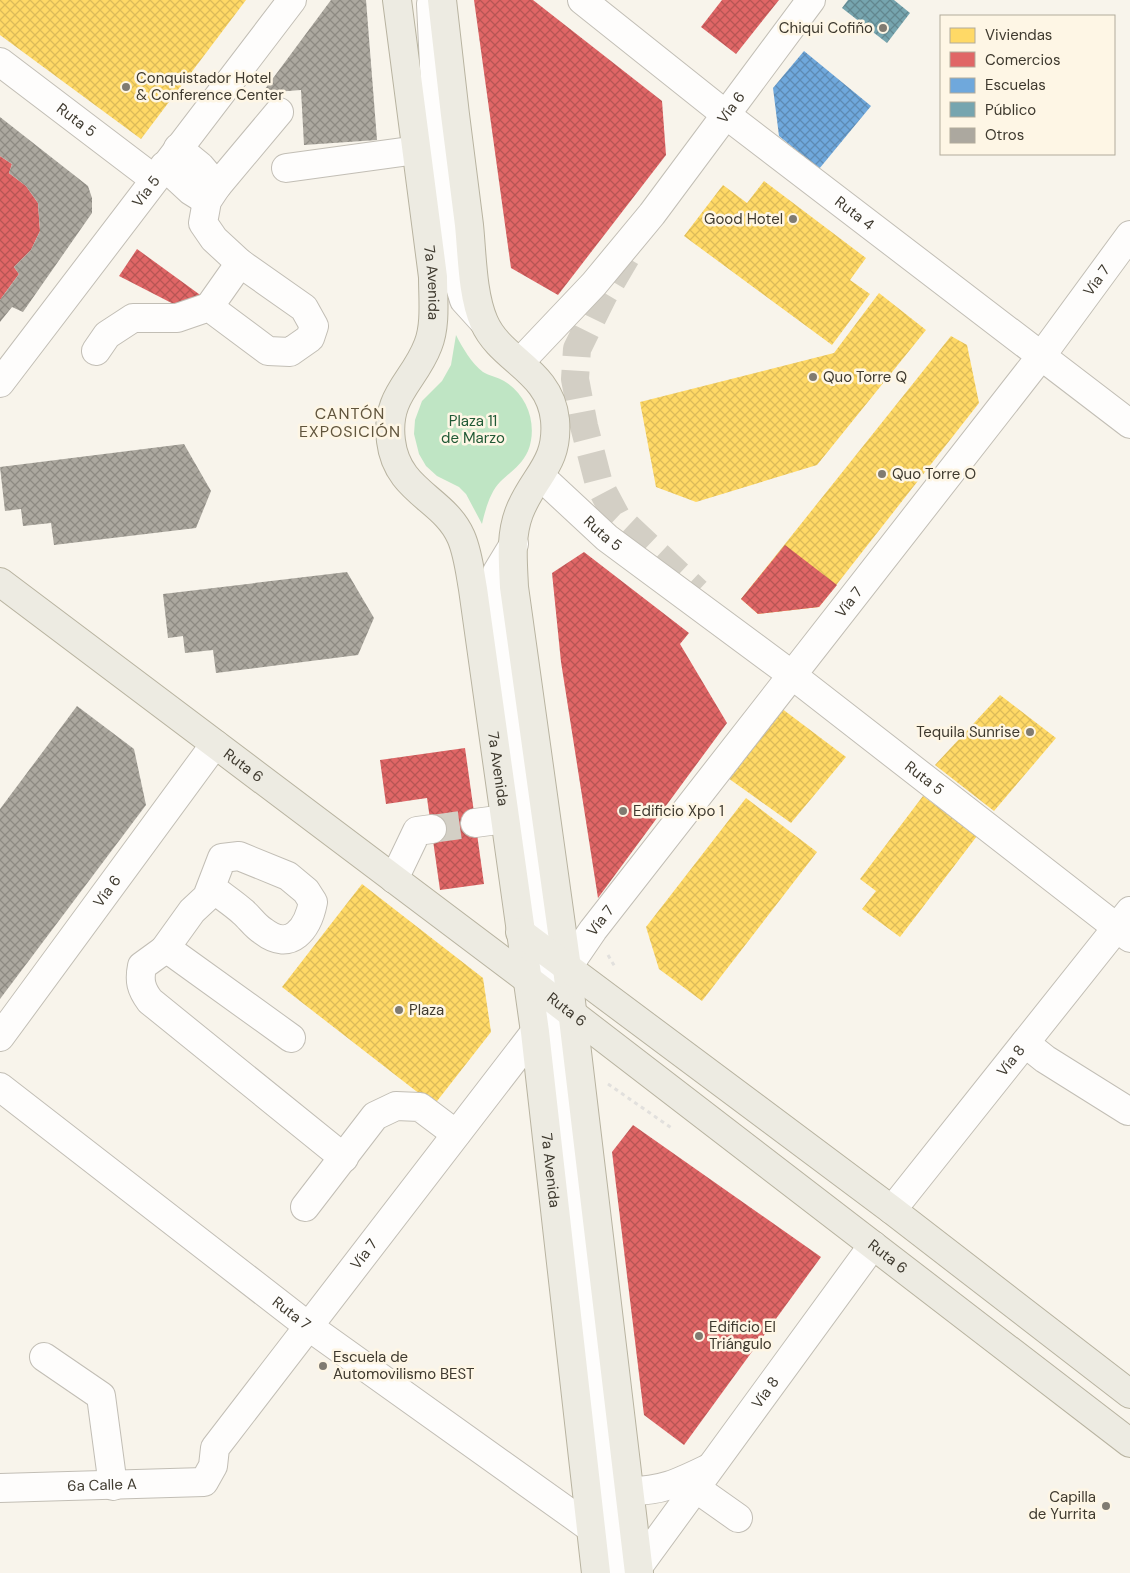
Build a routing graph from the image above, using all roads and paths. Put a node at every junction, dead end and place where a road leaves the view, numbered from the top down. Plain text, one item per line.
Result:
1 (292, 0) edge
2 (397, 0) edge
3 (431, 0) edge
4 (442, 0) edge
5 (582, 0) edge
6 (811, 0) edge
7 (0, 62) edge
8 (279, 112) dead end
9 (725, 114) junction
10 (417, 150) junction
11 (165, 164) junction
12 (286, 168) dead end
13 (212, 193) junction
14 (1130, 235) edge
15 (240, 264) junction
16 (456, 274) junction
17 (209, 307) junction
18 (483, 321) junction
19 (431, 330) junction
20 (96, 351) dead end
21 (1042, 355) junction
22 (520, 362) junction
23 (0, 383) edge
24 (1130, 424) edge
25 (540, 478) junction
26 (514, 544) junction
27 (464, 549) junction
28 (0, 582) edge
29 (494, 588) junction
30 (697, 592) tunnel mouth
31 (717, 620) junction
32 (792, 675) junction
33 (215, 744) junction
34 (504, 819) junction
35 (475, 823) tunnel mouth
36 (432, 829) tunnel mouth
37 (394, 879) junction
38 (212, 888) dead end
39 (1126, 926) edge
40 (520, 932) junction
41 (164, 950) junction
42 (542, 950) junction
43 (566, 968) junction
44 (537, 987) junction
45 (571, 1013) junction
46 (535, 1032) junction
47 (0, 1037) edge
48 (291, 1038) dead end
49 (1025, 1044) junction
50 (0, 1087) edge
51 (1128, 1111) dead end
52 (456, 1134) junction
53 (344, 1158) junction
54 (305, 1208) dead end
55 (892, 1210) junction
56 (872, 1245) junction
57 (308, 1326) junction
58 (44, 1357) dead end
59 (1130, 1394) edge
60 (1130, 1443) edge
61 (703, 1478) junction
62 (204, 1482) joint
63 (113, 1486) junction
64 (0, 1488) edge
65 (630, 1491) junction
66 (738, 1518) dead end
67 (592, 1529) junction
68 (632, 1571) edge
69 (596, 1573) edge

1 - 11 street, Vía 5
2 - 10 main road, 7a Avenida
3 - 16 street
4 - 18 main road
5 - 9 street, Ruta 4
6 - 9 street, Vía 6
7 - 11 street, Ruta 5
8 - 13 street
9 - 21 street, Ruta 4
9 - 22 street, Vía 6
10 - 12 street
10 - 19 main road, 7a Avenida
11 - 13 street, Ruta 5
11 - 23 street, Vía 5
13 - 15 street
14 - 21 street, Vía 7
15 - 17 street
15 - 17 street
16 - 18 street
16 - 19 street
17 - 20 street
18 - 22 main road
19 - 27 main road, 7a Avenida
21 - 24 street, Ruta 4
21 - 32 street, Vía 7
22 - 25 main road
25 - 26 main road
25 - 31 street, Ruta 5
26 - 29 street
26 - 43 main road
27 - 29 street
27 - 34 main road, 7a Avenida
28 - 33 main road, Ruta 6
29 - 42 street
30 - 31 street, Ruta 5
31 - 32 street, Ruta 5
32 - 39 street, Ruta 5
32 - 43 street, Vía 7
33 - 37 main road, Ruta 6
33 - 47 street, Vía 6
34 - 35 street
34 - 40 main road, 7a Avenida
36 - 37 street
37 - 44 main road, Ruta 6
38 - 41 street
39 - 49 street, Vía 8
40 - 42 main road
40 - 44 main road, 7a Avenida
41 - 48 street
41 - 53 street
42 - 43 main road
42 - 44 street
43 - 45 main road
43 - 55 main road
44 - 45 main road, Ruta 6
44 - 46 main road, 7a Avenida
44 - 68 street
45 - 56 main road, Ruta 6
45 - 65 main road
46 - 52 street, Vía 7
46 - 67 main road, 7a Avenida
49 - 51 street
49 - 55 street, Vía 8
50 - 57 street, Ruta 7
52 - 53 street
52 - 57 street, Vía 7
53 - 54 street
55 - 59 main road
56 - 60 main road, Ruta 6
56 - 61 street, Vía 8
57 - 62 street, Vía 7
57 - 67 street, Ruta 7
58 - 63 street
61 - 65 street, Vía 8
61 - 66 street
61 - 68 street, Vía 8
62 - 63 street, 6a Calle A
63 - 64 street, 6a Calle A
65 - 68 main road
67 - 69 main road, 7a Avenida

